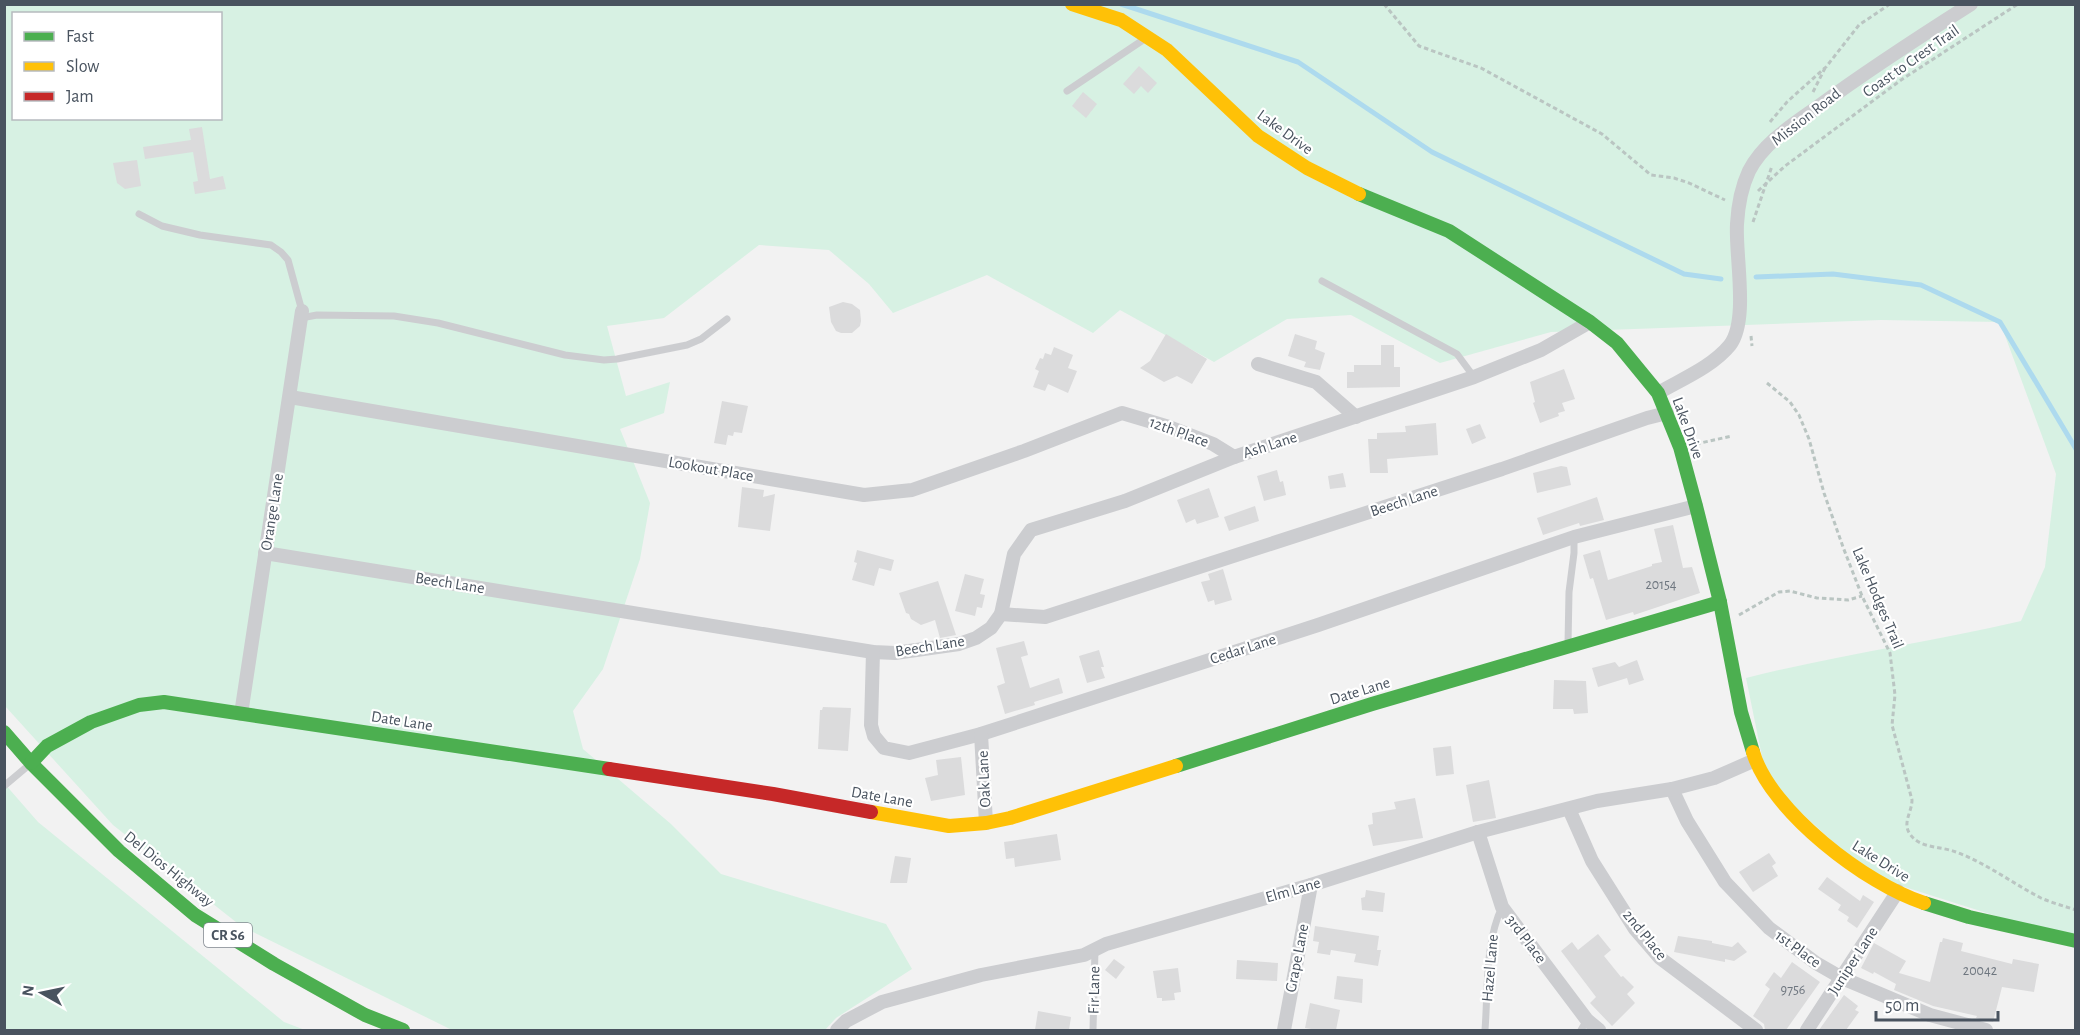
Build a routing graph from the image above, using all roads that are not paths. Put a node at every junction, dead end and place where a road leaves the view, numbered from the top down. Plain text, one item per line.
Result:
1 (1072, 4) edge
2 (1971, 4) edge
3 (1148, 36) junction
4 (1067, 91) dead end
5 (139, 214) dead end
6 (1322, 281) dead end
7 (301, 314) junction
8 (727, 320) dead end
9 (1590, 322) junction
10 (1258, 364) dead end
11 (1474, 376) junction
12 (1658, 393) junction
13 (290, 397) junction
14 (1122, 413) joint
15 (1667, 413) junction
16 (1356, 417) junction
17 (1234, 457) junction
18 (1696, 506) junction
19 (1574, 537) junction
20 (265, 553) junction
21 (1720, 602) junction
22 (1001, 614) junction
23 (1568, 646) junction
24 (873, 651) junction
25 (241, 714) junction
26 (4, 732) edge
27 (981, 734) junction
28 (1755, 760) junction
29 (31, 763) junction
30 (4, 786) edge
31 (1672, 789) junction
32 (1569, 809) junction
33 (986, 823) junction
34 (1478, 832) junction
35 (1311, 885) junction
36 (1898, 891) junction
37 (1502, 907) junction
38 (2076, 941) edge
39 (1095, 949) junction
40 (1842, 978) junction
41 (1584, 1025) edge
42 (403, 1030) edge
43 (837, 1030) edge
44 (1093, 1030) edge
45 (1284, 1030) edge
46 (1485, 1030) edge
47 (1599, 1030) edge
48 (1756, 1030) edge
49 (1807, 1030) edge
50 (1986, 1030) edge

1 - 3 street, Lake Drive
2 - 12 street, Mission Road
3 - 4 lane
3 - 9 street, Lake Drive
5 - 7 lane
6 - 11 lane
7 - 8 lane
7 - 13 street, Orange Lane
9 - 11 street, Ash Lane
9 - 12 street, Lake Drive
10 - 16 street
11 - 16 street, Ash Lane
12 - 15 street, Lake Drive
13 - 14 street, Lookout Place
13 - 20 street, Orange Lane
14 - 17 street, 12th Place
15 - 18 street, Lake Drive
15 - 22 street, Beech Lane
16 - 17 street, Ash Lane
17 - 22 street, Ash Lane
18 - 19 street, Cedar Lane
18 - 21 street, Lake Drive
19 - 23 lane
19 - 27 street, Cedar Lane
20 - 24 street, Beech Lane
20 - 25 street, Orange Lane
21 - 23 street, Date Lane
21 - 28 street, Lake Drive
22 - 24 street, Beech Lane
23 - 33 street, Date Lane
24 - 27 street, Cedar Lane
25 - 29 street, Date Lane
25 - 33 street, Date Lane
26 - 29 street, Del Dios Highway / CR S6
27 - 33 street, Oak Lane
28 - 31 street, Elm Lane
28 - 36 street, Lake Drive
29 - 30 lane
29 - 42 street, Del Dios Highway / CR S6
31 - 32 street, Elm Lane
31 - 40 street, 1st Place
32 - 34 street, Elm Lane
32 - 48 street, 2nd Place
34 - 35 street, Elm Lane
34 - 37 street, 3rd Place
35 - 39 street, Elm Lane
35 - 45 street, Grape Lane
36 - 38 street, Lake Drive
36 - 40 street, Juniper Lane
37 - 41 street, 3rd Place
37 - 46 lane, Hazel Lane
39 - 43 street, Elm Lane
39 - 44 lane, Fir Lane
40 - 49 street, Juniper Lane
40 - 50 street, 1st Place
41 - 47 street, 3rd Place

